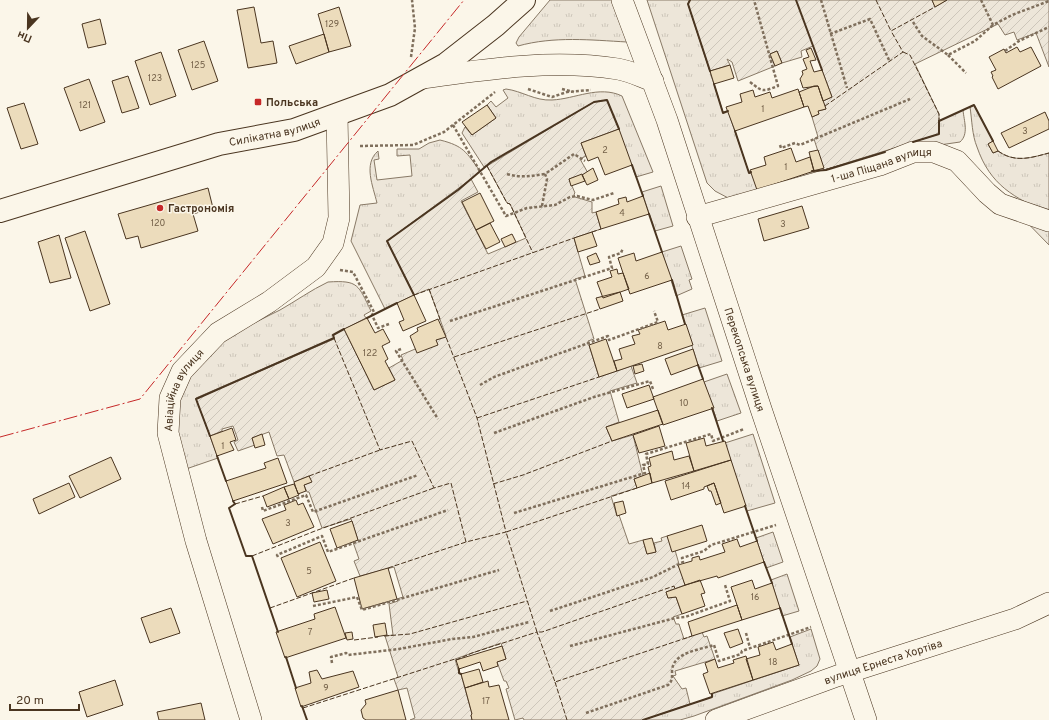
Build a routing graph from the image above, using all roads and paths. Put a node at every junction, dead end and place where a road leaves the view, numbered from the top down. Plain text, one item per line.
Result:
1 (412, 0) edge
2 (524, 0) edge
3 (622, 0) edge
4 (754, 0) edge
5 (821, 0) edge
6 (981, 0) edge
7 (1049, 1) edge
8 (913, 22) dead end
9 (993, 25) junction
10 (1049, 26) edge
11 (830, 34) junction
12 (1005, 51) dead end
13 (948, 56) junction
14 (889, 60) dead end
15 (416, 70) junction
16 (966, 73) dead end
17 (653, 81) junction
18 (750, 82) dead end
19 (523, 88) dead end
20 (847, 88) dead end
21 (597, 89) dead end
22 (496, 92) dead end
23 (910, 99) dead end
24 (337, 115) junction
25 (453, 125) junction
26 (780, 144) dead end
27 (338, 147) junction
28 (585, 161) dead end
29 (507, 174) dead end
30 (545, 174) junction
31 (614, 193) dead end
32 (542, 206) junction
33 (0, 211) edge
34 (697, 217) junction
35 (1049, 221) edge
36 (623, 248) dead end
37 (316, 267) junction
38 (654, 311) dead end
39 (450, 321) dead end
40 (389, 324) dead end
41 (401, 349) dead end
42 (480, 385) dead end
43 (653, 390) dead end
44 (438, 419) dead end
45 (745, 429) dead end
46 (494, 433) dead end
47 (418, 475) dead end
48 (262, 507) dead end
49 (448, 510) dead end
50 (514, 513) dead end
51 (780, 524) dead end
52 (278, 557) dead end
53 (499, 570) dead end
54 (726, 585) dead end
55 (1049, 603) edge
56 (313, 606) dead end
57 (550, 611) dead end
58 (529, 622) dead end
59 (813, 626) dead end
60 (746, 633) dead end
61 (570, 646) dead end
62 (750, 648) junction
63 (332, 663) dead end
64 (851, 673) junction
65 (586, 713) dead end
66 (251, 720) edge
67 (716, 720) edge
68 (866, 720) edge

1 - 15 path
2 - 15 street, Силікатна вулиця
3 - 17 street, Перекопська вулиця
4 - 18 path
5 - 11 path
6 - 9 path
7 - 9 path
8 - 13 path
9 - 13 path
10 - 12 path
11 - 14 path
11 - 20 path
13 - 16 path
15 - 17 street
15 - 24 street, Силікатна вулиця
17 - 34 street, Перекопська вулиця
19 - 21 path
22 - 25 path
23 - 26 path
24 - 27 street, Авіаційна вулиця
24 - 33 street, Силікатна вулиця
25 - 27 path
25 - 32 path
27 - 37 street, Авіаційна вулиця
28 - 30 path
29 - 30 path
30 - 32 path
31 - 32 path
34 - 35 street, 1-ша Піщана вулиця
34 - 64 street, Перекопська вулиця
36 - 39 path
37 - 40 path
37 - 66 street, Авіаційна вулиця
38 - 42 path
41 - 44 path
43 - 46 path
45 - 50 path
47 - 48 path
49 - 52 path
51 - 57 path
53 - 56 path
54 - 61 path
55 - 64 street, вулиця Ернеста Хортіва
58 - 63 path
59 - 62 path
60 - 62 path
62 - 65 path
64 - 67 street, вулиця Ернеста Хортіва
64 - 68 street, Перекопська вулиця

